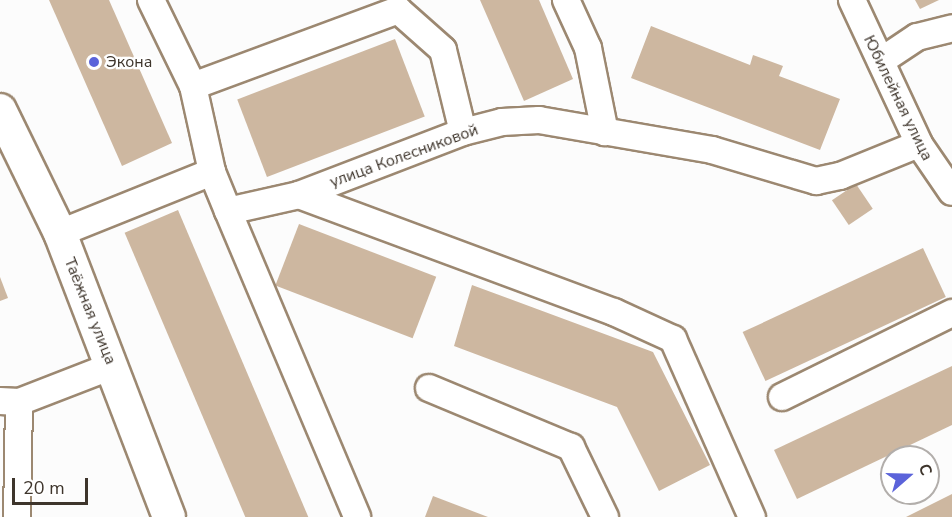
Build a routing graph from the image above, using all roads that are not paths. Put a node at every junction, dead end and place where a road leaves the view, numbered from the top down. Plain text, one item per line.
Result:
1 (152, 0) edge
2 (566, 0) edge
3 (852, 0) edge
4 (952, 28) edge
5 (881, 61) junction
6 (193, 86) junction
7 (0, 110) edge
8 (463, 132) junction
9 (604, 132) junction
10 (919, 144) junction
11 (212, 172) junction
12 (952, 192) edge
13 (299, 195) junction
14 (228, 211) junction
15 (60, 233) junction
16 (952, 313) edge
17 (112, 366) junction
18 (429, 387) dead end
19 (782, 397) dead end
20 (9, 401) edge
21 (17, 517) edge
22 (169, 517) edge
23 (357, 517) edge
24 (605, 517) edge
25 (752, 517) edge

1 - 6 street
2 - 9 street
3 - 5 street, Юбилейная улица
4 - 5 street
5 - 10 street, Юбилейная улица
6 - 8 street
6 - 11 street
7 - 15 main road, Таёжная улица
8 - 9 street, улица Колесниковой
8 - 13 street, улица Колесниковой
9 - 10 street, улица Колесниковой
10 - 12 street, Юбилейная улица
11 - 14 street
11 - 15 street
13 - 14 street, улица Колесниковой
13 - 25 street
14 - 23 street
15 - 17 main road, Таёжная улица
16 - 19 street
17 - 20 street
17 - 22 main road, Таёжная улица
18 - 24 street
20 - 21 street

